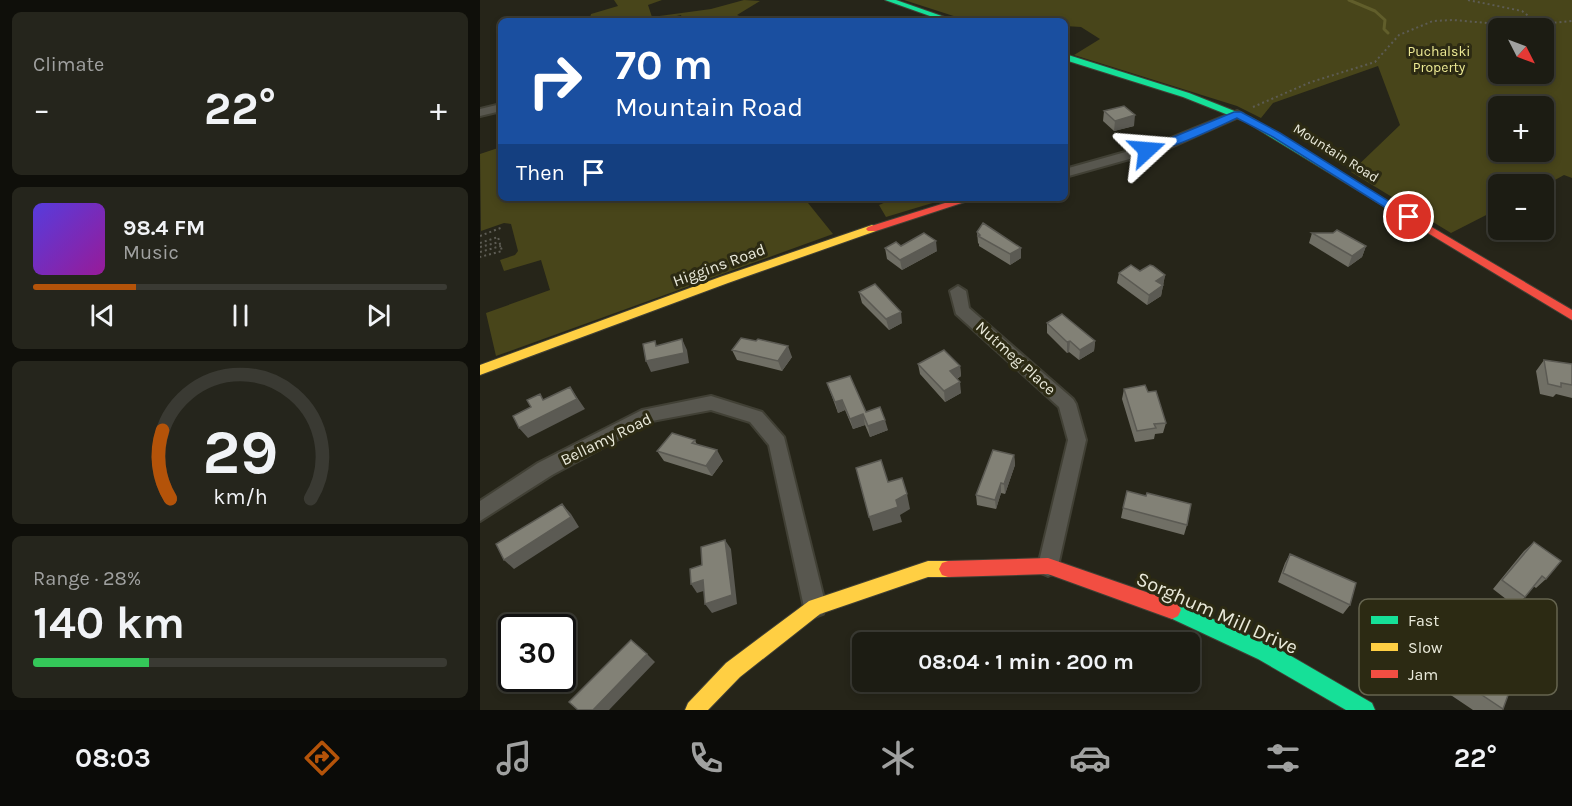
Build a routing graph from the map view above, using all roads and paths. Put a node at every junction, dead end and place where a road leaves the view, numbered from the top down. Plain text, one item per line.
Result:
1 (889, 0) edge
2 (1468, 0) edge
3 (943, 18) edge
4 (1531, 18) edge
5 (1572, 21) edge
6 (1554, 23) edge
7 (1488, 24) edge
8 (1068, 58) edge
9 (498, 108) edge
10 (480, 112) edge
11 (1237, 114) junction
12 (1068, 172) edge
13 (962, 201) edge
14 (503, 227) dead end
15 (480, 236) edge
16 (499, 242) junction
17 (480, 243) edge
18 (501, 246) junction
19 (480, 250) edge
20 (481, 257) edge
21 (958, 291) dead end
22 (1572, 316) edge
23 (480, 370) edge
24 (480, 512) edge
25 (1048, 566) junction
26 (815, 607) junction
27 (695, 710) edge
28 (1365, 710) edge

1 - 3 street
2 - 4 path
5 - 6 path
7 - 11 path
8 - 11 street, Mountain Road
9 - 10 street
11 - 12 street
11 - 22 street, Mountain Road
13 - 23 street, Higgins Road
14 - 15 path
16 - 17 path
16 - 18 path
16 - 19 path
18 - 19 path
18 - 20 path
19 - 20 path
21 - 25 street, Nutmeg Place
24 - 26 street, Bellamy Road
25 - 26 street, Sorghum Mill Drive
25 - 28 street, Sorghum Mill Drive
26 - 27 street, Sorghum Mill Drive

